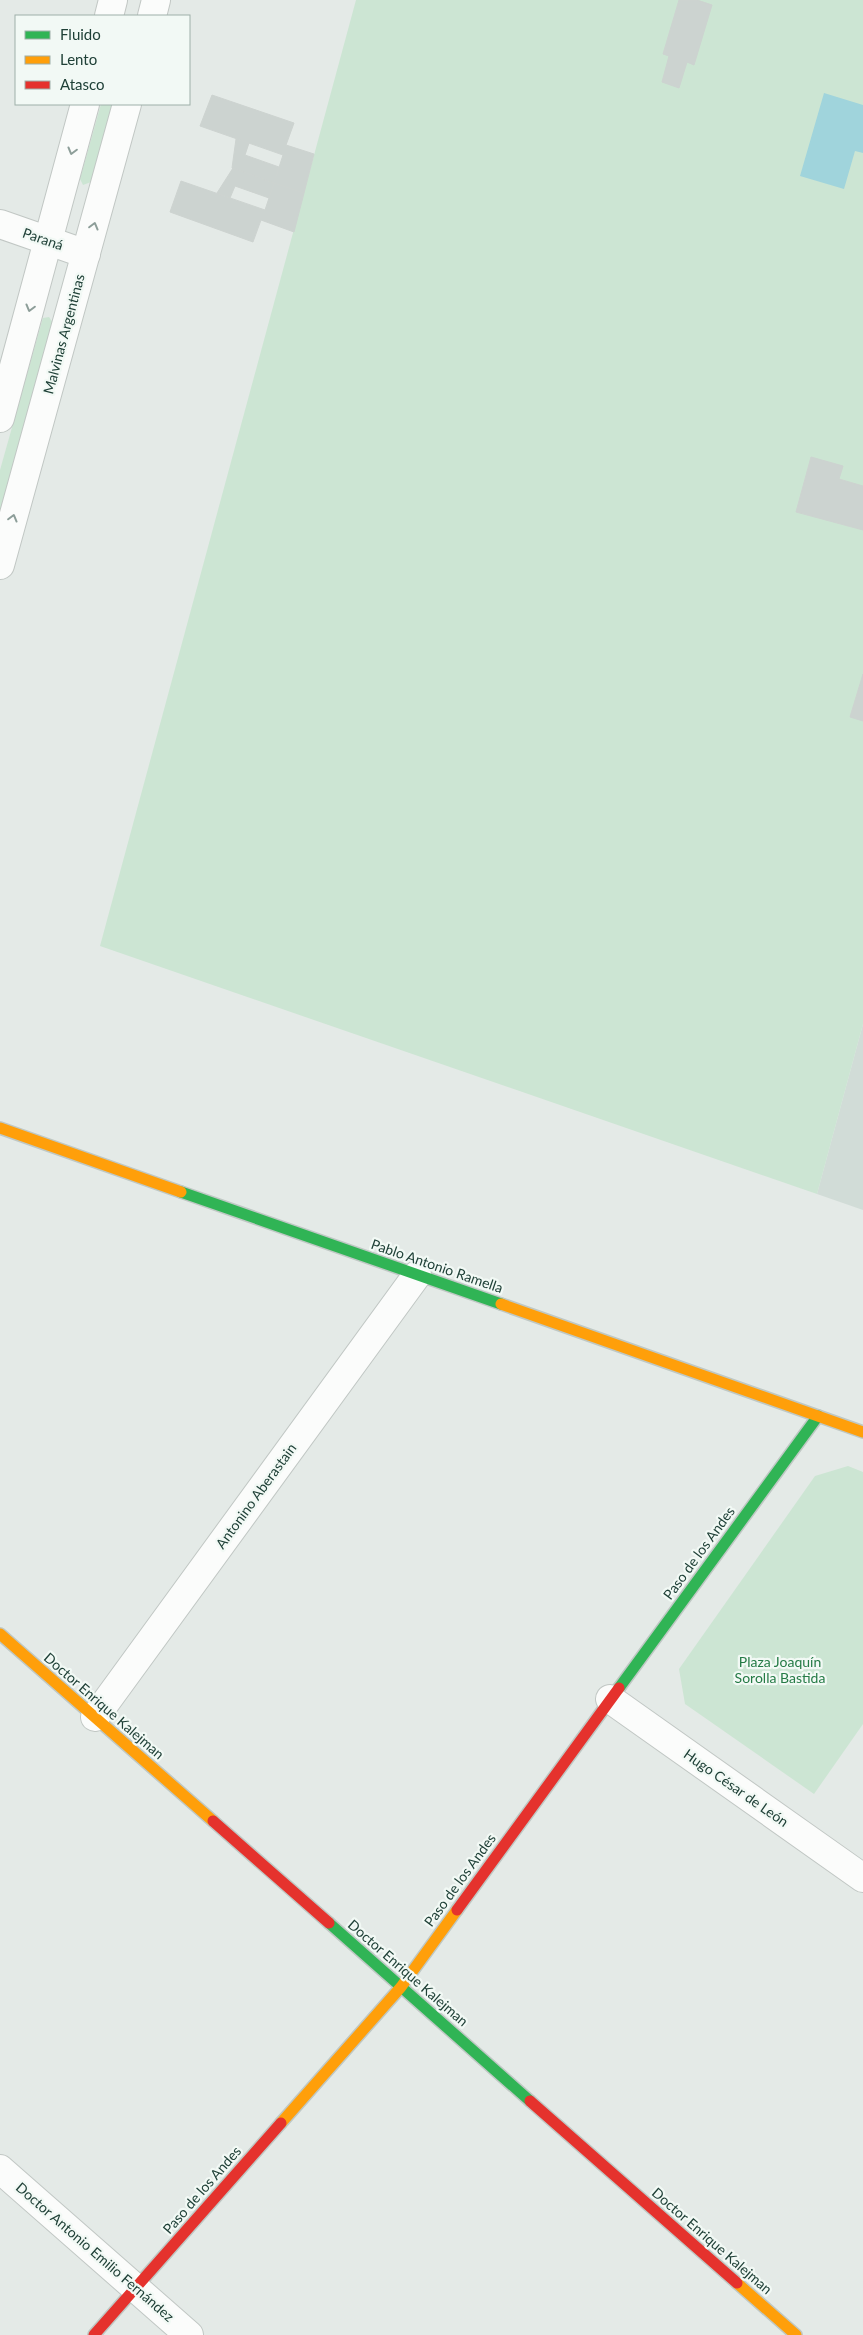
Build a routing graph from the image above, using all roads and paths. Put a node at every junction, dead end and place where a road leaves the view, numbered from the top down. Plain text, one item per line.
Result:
1 (113, 0) edge
2 (156, 0) edge
3 (109, 15) edge
4 (152, 15) edge
5 (85, 105) edge
6 (128, 105) edge
7 (0, 224) edge
8 (48, 240) junction
9 (86, 254) junction
10 (0, 418) edge
11 (0, 565) edge
12 (0, 1128) edge
13 (417, 1275) junction
14 (818, 1416) junction
15 (863, 1432) edge
16 (0, 1634) edge
17 (610, 1699) junction
18 (95, 1718) junction
19 (863, 1878) edge
20 (400, 1986) junction
21 (0, 2169) edge
22 (136, 2287) junction
23 (94, 2335) edge
24 (189, 2335) edge
25 (796, 2335) edge

1 - 3 street
2 - 4 street
5 -> 8 street
9 -> 6 street, Malvinas Argentinas
7 - 8 street, Paraná
8 - 9 street, Paraná
8 -> 10 street
11 -> 9 street, Malvinas Argentinas
12 - 13 street, Pablo Antonio Ramella
13 - 14 street, Pablo Antonio Ramella
13 - 18 street, Antonino Aberastain
14 - 15 street, Pablo Antonio Ramella
14 - 17 street, Paso de los Andes
16 - 18 street, Doctor Enrique Kalejman
17 - 19 street, Hugo César de León
17 - 20 street, Paso de los Andes
18 - 20 street, Doctor Enrique Kalejman
20 - 22 street, Paso de los Andes
20 - 25 street, Doctor Enrique Kalejman
21 - 22 street, Doctor Antonio Emilio Fernández
22 - 23 street, Paso de los Andes
22 - 24 street, Doctor Antonio Emilio Fernández

